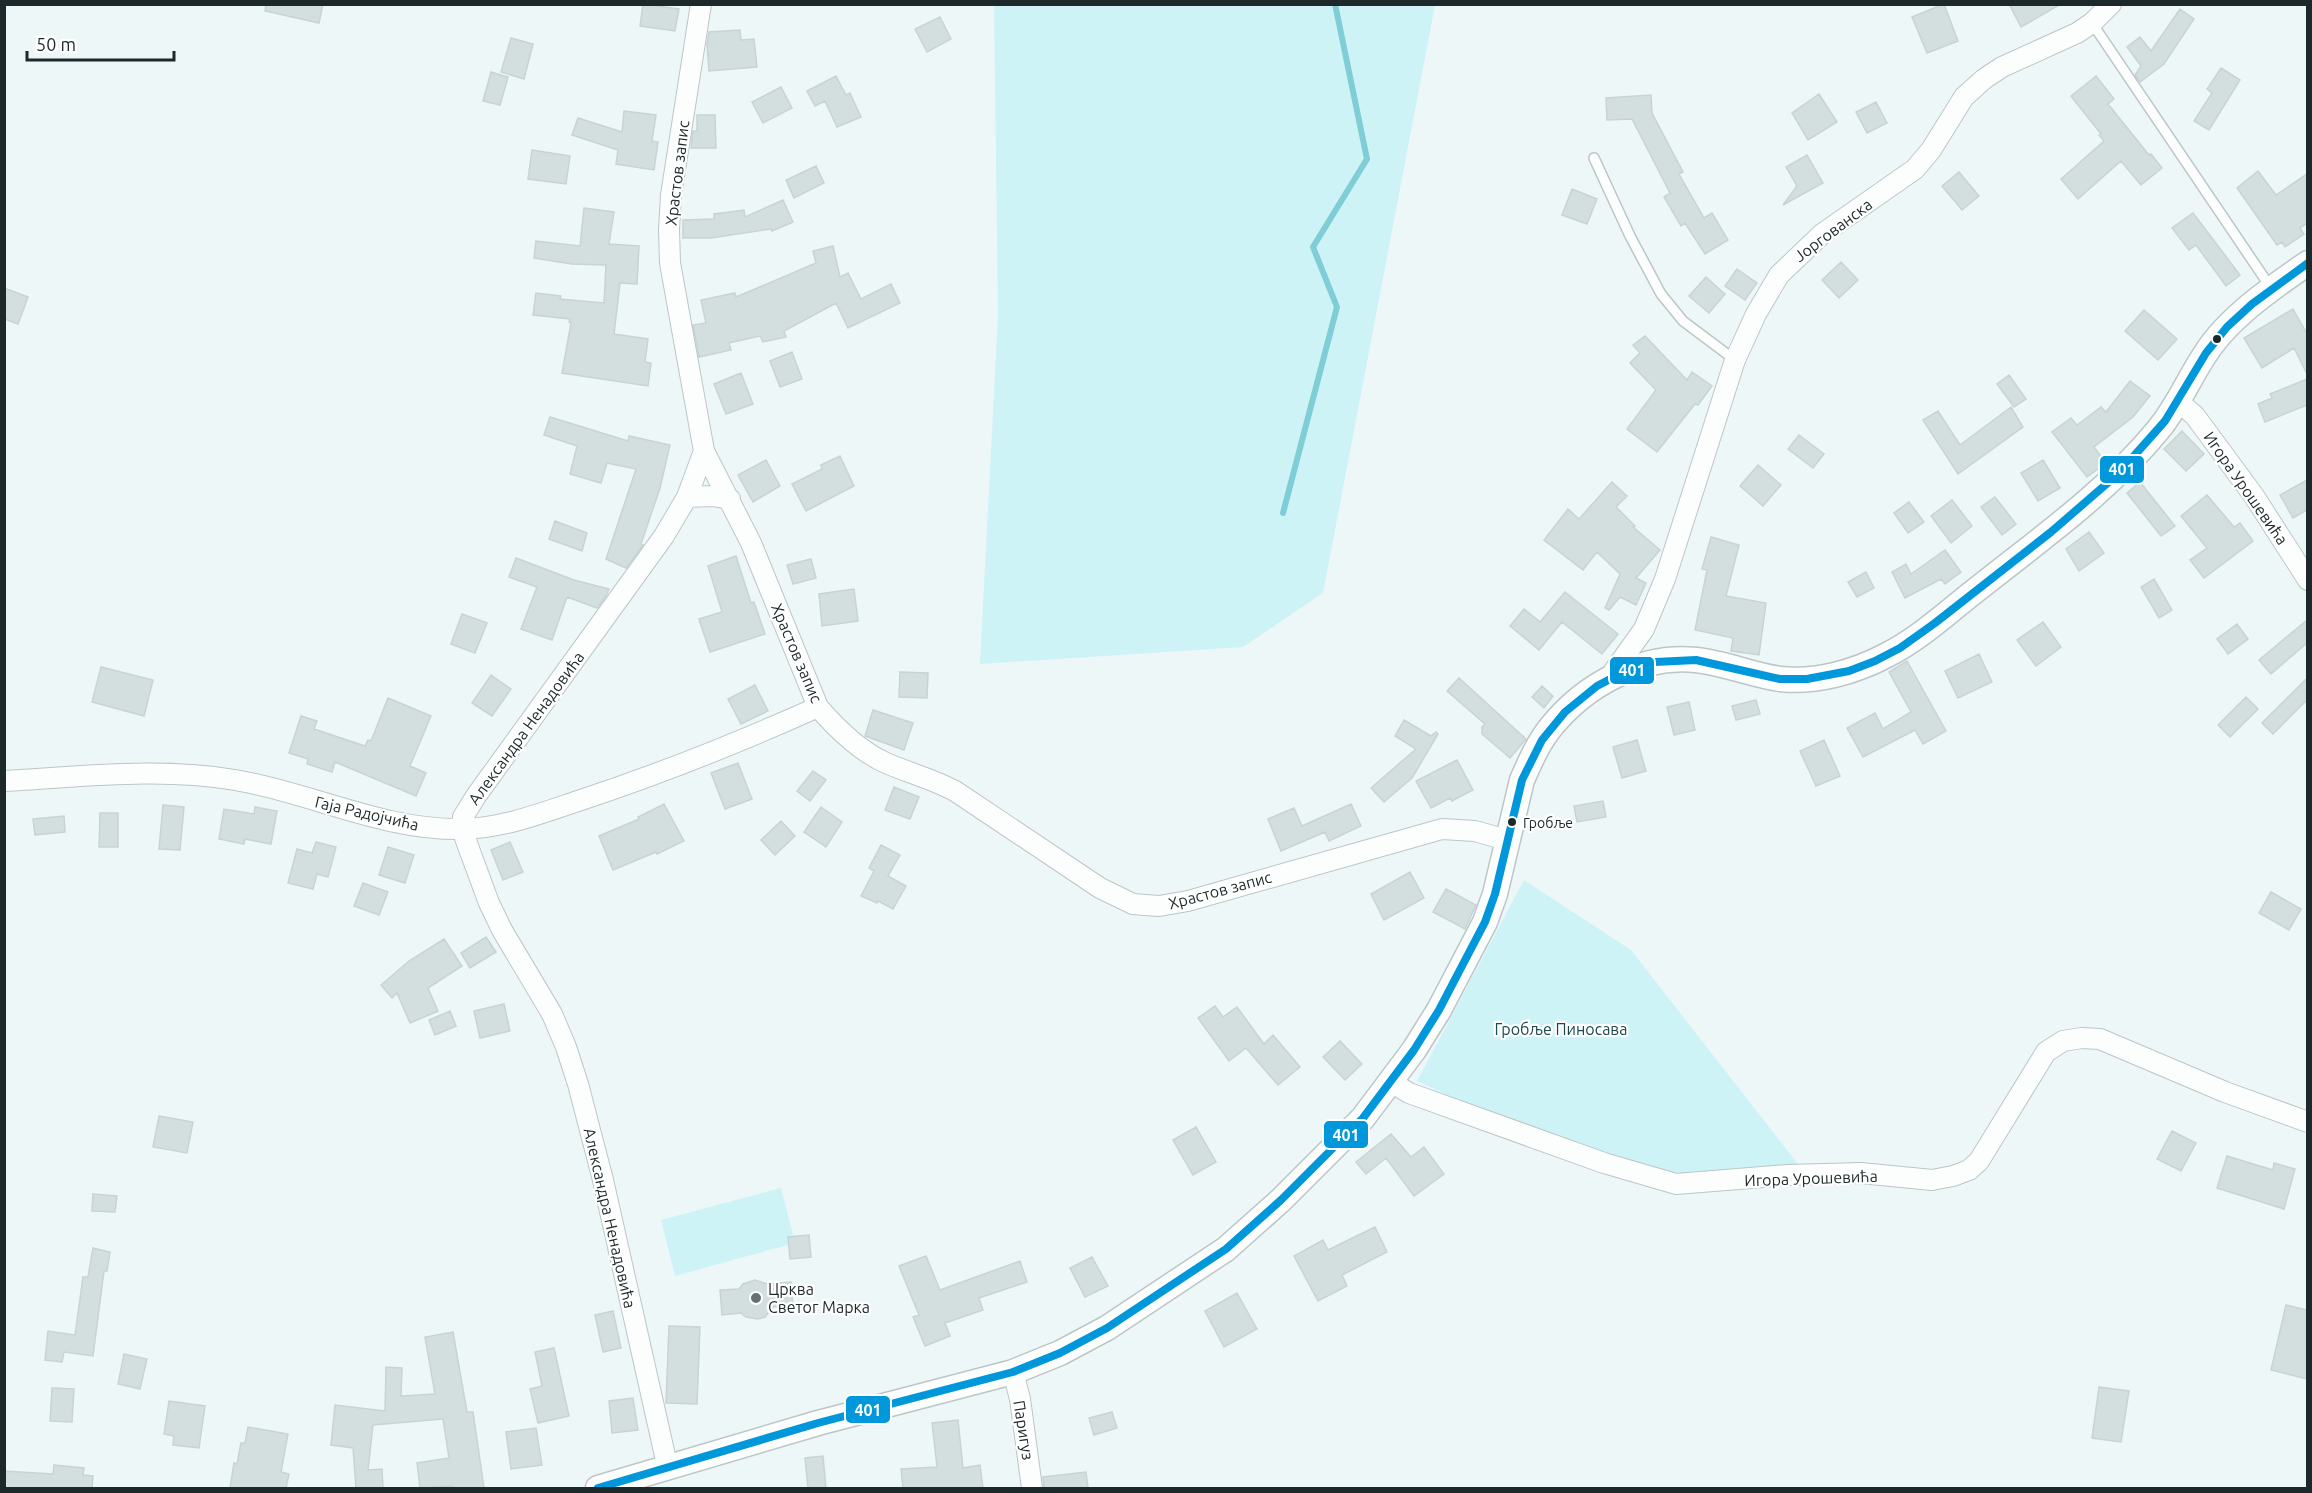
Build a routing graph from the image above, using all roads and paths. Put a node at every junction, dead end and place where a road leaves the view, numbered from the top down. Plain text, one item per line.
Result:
1 (701, 4) edge
2 (2112, 4) edge
3 (2092, 23) junction
4 (1594, 158) dead end
5 (2307, 263) edge
6 (2271, 288) junction
7 (1735, 360) junction
8 (2178, 402) junction
9 (704, 451) junction
10 (687, 497) junction
11 (730, 498) junction
12 (2307, 580) edge
13 (1612, 678) junction
14 (818, 707) junction
15 (4, 782) edge
16 (463, 829) junction
17 (1507, 840) junction
18 (1391, 1082) junction
19 (2307, 1122) edge
20 (1012, 1372) junction
21 (668, 1469) junction
22 (597, 1488) edge
23 (1032, 1488) edge

1 - 9 street, Храстов запис
2 - 3 street, Јоргованска
3 - 6 lane
3 - 7 street, Јоргованска
4 - 7 lane
5 - 6 street
6 - 8 street
7 - 13 street, Јоргованска
8 - 12 street, Игора Урошевића
8 - 13 street
9 - 10 street, Александра Ненадовића
9 - 11 street, Храстов запис
10 - 11 street
10 - 16 street, Александра Ненадовића
11 - 14 street, Храстов запис
13 - 17 street
14 - 16 street, Гаја Радојчића
14 - 17 street, Храстов запис
15 - 16 street, Гаја Радојчића
16 - 21 street, Александра Ненадовића
17 - 18 street
18 - 19 street, Игора Урошевића
18 - 20 street
20 - 21 street
20 - 23 street, Паригуз
21 - 22 street

